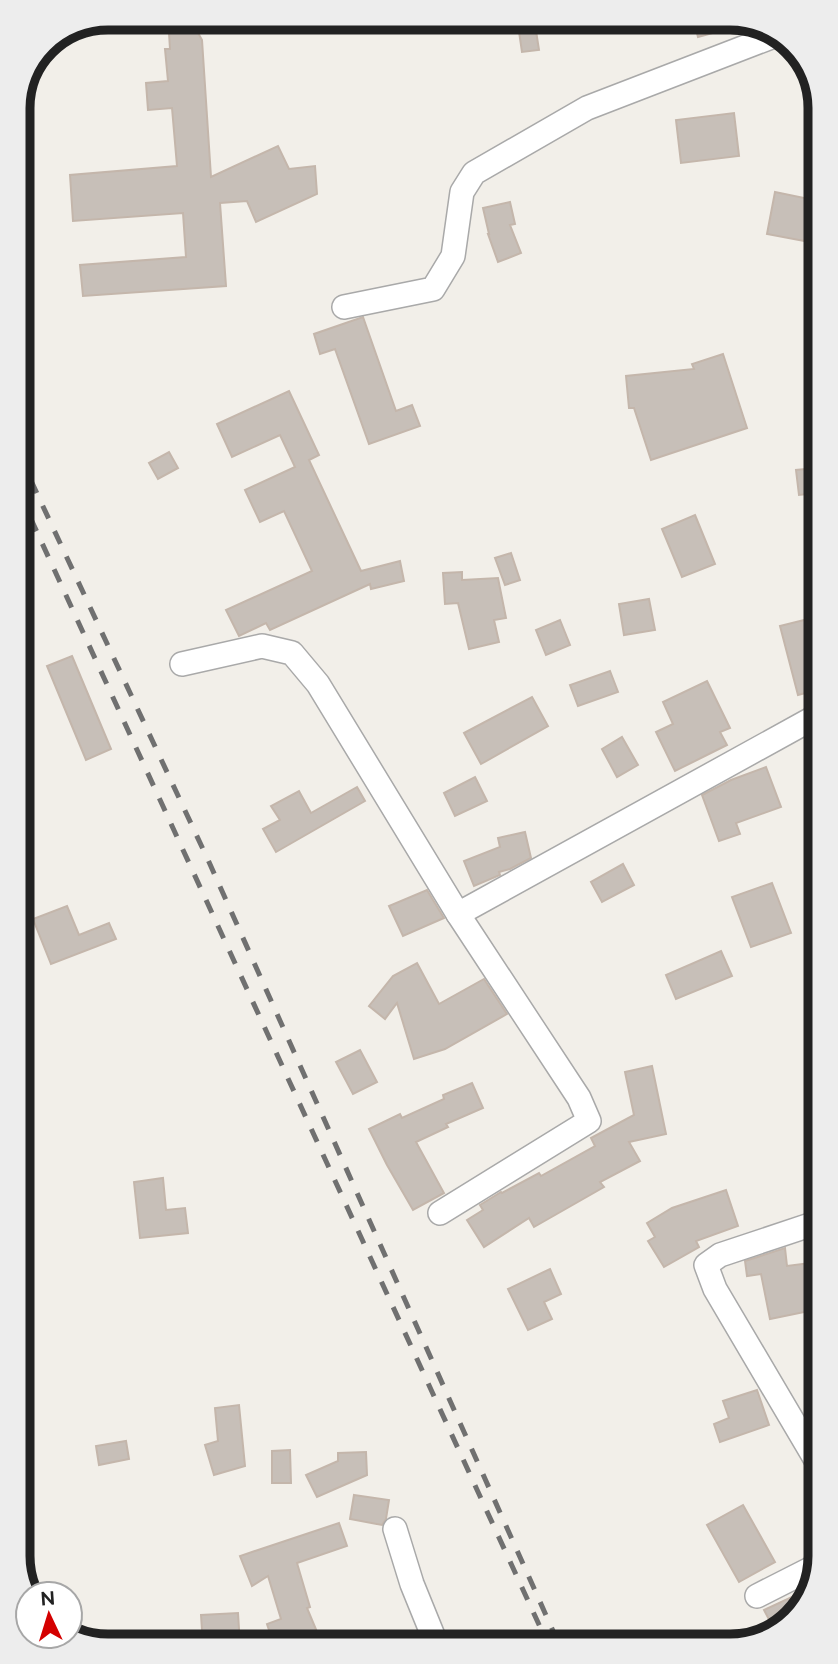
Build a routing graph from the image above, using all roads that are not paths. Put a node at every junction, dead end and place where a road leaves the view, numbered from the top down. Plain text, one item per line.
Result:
1 (766, 39) edge
2 (344, 307) dead end
3 (182, 664) dead end
4 (808, 721) edge
5 (458, 914) junction
6 (440, 1213) dead end
7 (808, 1226) edge
8 (808, 1447) edge
9 (395, 1529) dead end
10 (807, 1571) edge
11 (757, 1597) dead end
12 (432, 1634) edge

1 - 2 street
3 - 5 street
4 - 5 street
5 - 6 street
7 - 8 street
9 - 12 street
10 - 11 street

